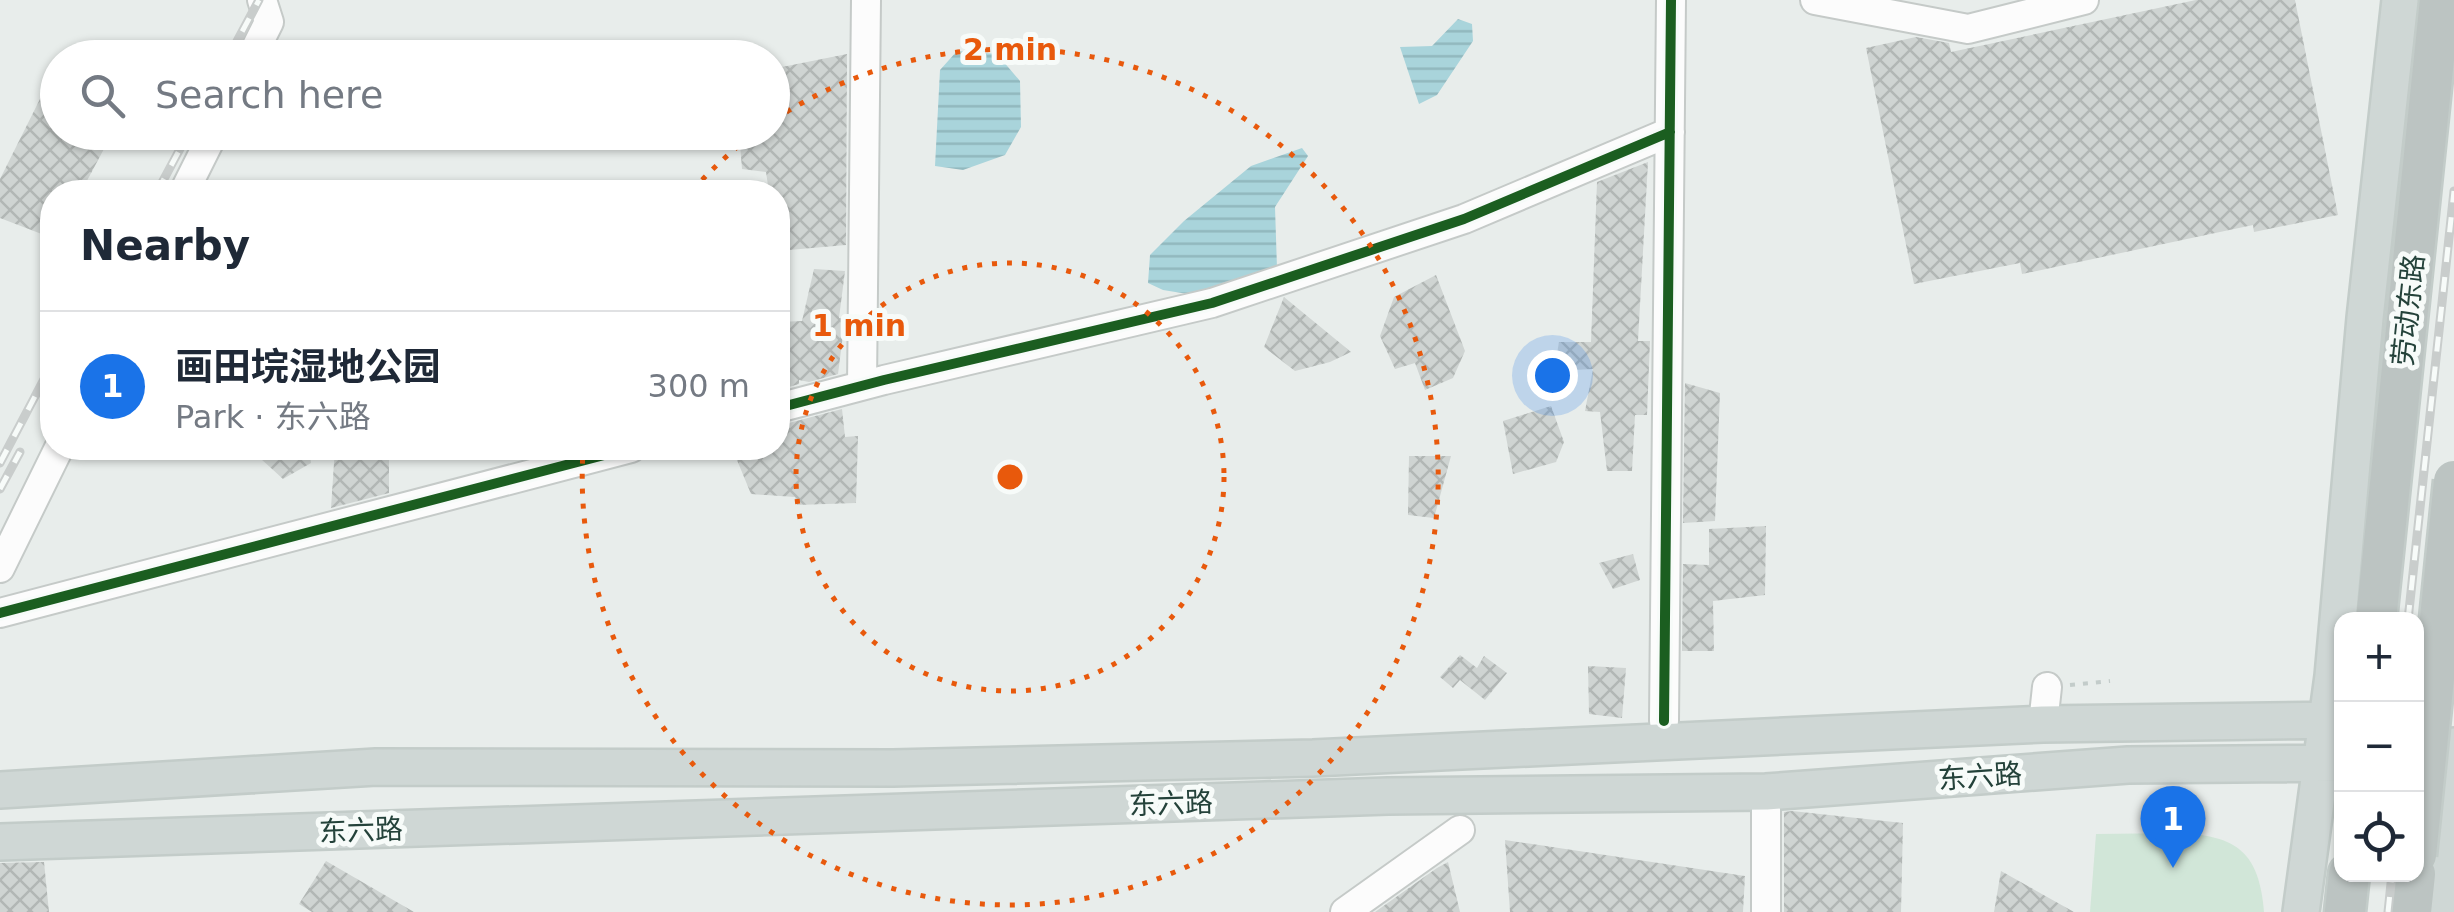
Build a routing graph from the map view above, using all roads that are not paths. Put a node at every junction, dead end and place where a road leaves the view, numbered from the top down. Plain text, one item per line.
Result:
1 (262, 0) edge
2 (866, 0) edge
3 (1671, 0) edge
4 (1815, 0) edge
5 (2084, 0) edge
6 (2400, 0) edge
7 (2440, 0) edge
8 (260, 40) edge
9 (1670, 132) junction
10 (205, 150) edge
11 (190, 180) edge
12 (862, 386) junction
13 (790, 405) edge
14 (53, 460) edge
15 (584, 460) edge
16 (2454, 481) edge
17 (0, 568) edge
18 (2377, 612) edge
19 (0, 613) edge
20 (2047, 687) road end
21 (2335, 702) edge
22 (2334, 720) edge
23 (1664, 721) dead end
24 (2424, 721) edge
25 (2454, 722) edge
26 (2043, 724) junction
27 (2454, 760) edge
28 (2331, 762) edge
29 (2424, 764) edge
30 (0, 790) edge
31 (1766, 792) junction
32 (2422, 792) edge
33 (1460, 830) dead end
34 (0, 842) edge
35 (2454, 865) edge
36 (2347, 882) edge
37 (2417, 882) edge
38 (2430, 911) edge
39 (1345, 912) edge
40 (1766, 912) edge
41 (2300, 912) edge
42 (2344, 912) edge

1 - 8 street
2 - 12 street
3 - 9 street
4 - 5 street
6 - 21 main road
7 - 18 highway, 劳动东路
9 - 12 street
9 - 23 street
10 - 11 street
12 - 13 street
14 - 17 street
15 - 19 street
16 - 32 highway, bridge
20 - 26 street
22 - 26 main road, 东六路
22 - 28 main road
24 - 25 main road
26 - 30 main road, 东六路
27 - 29 main road
27 - 38 main road
28 - 31 main road, 东六路
28 - 41 main road
31 - 34 main road, 东六路
31 - 40 street
33 - 39 street
35 - 38 main road
36 - 42 highway
37 - 38 highway

